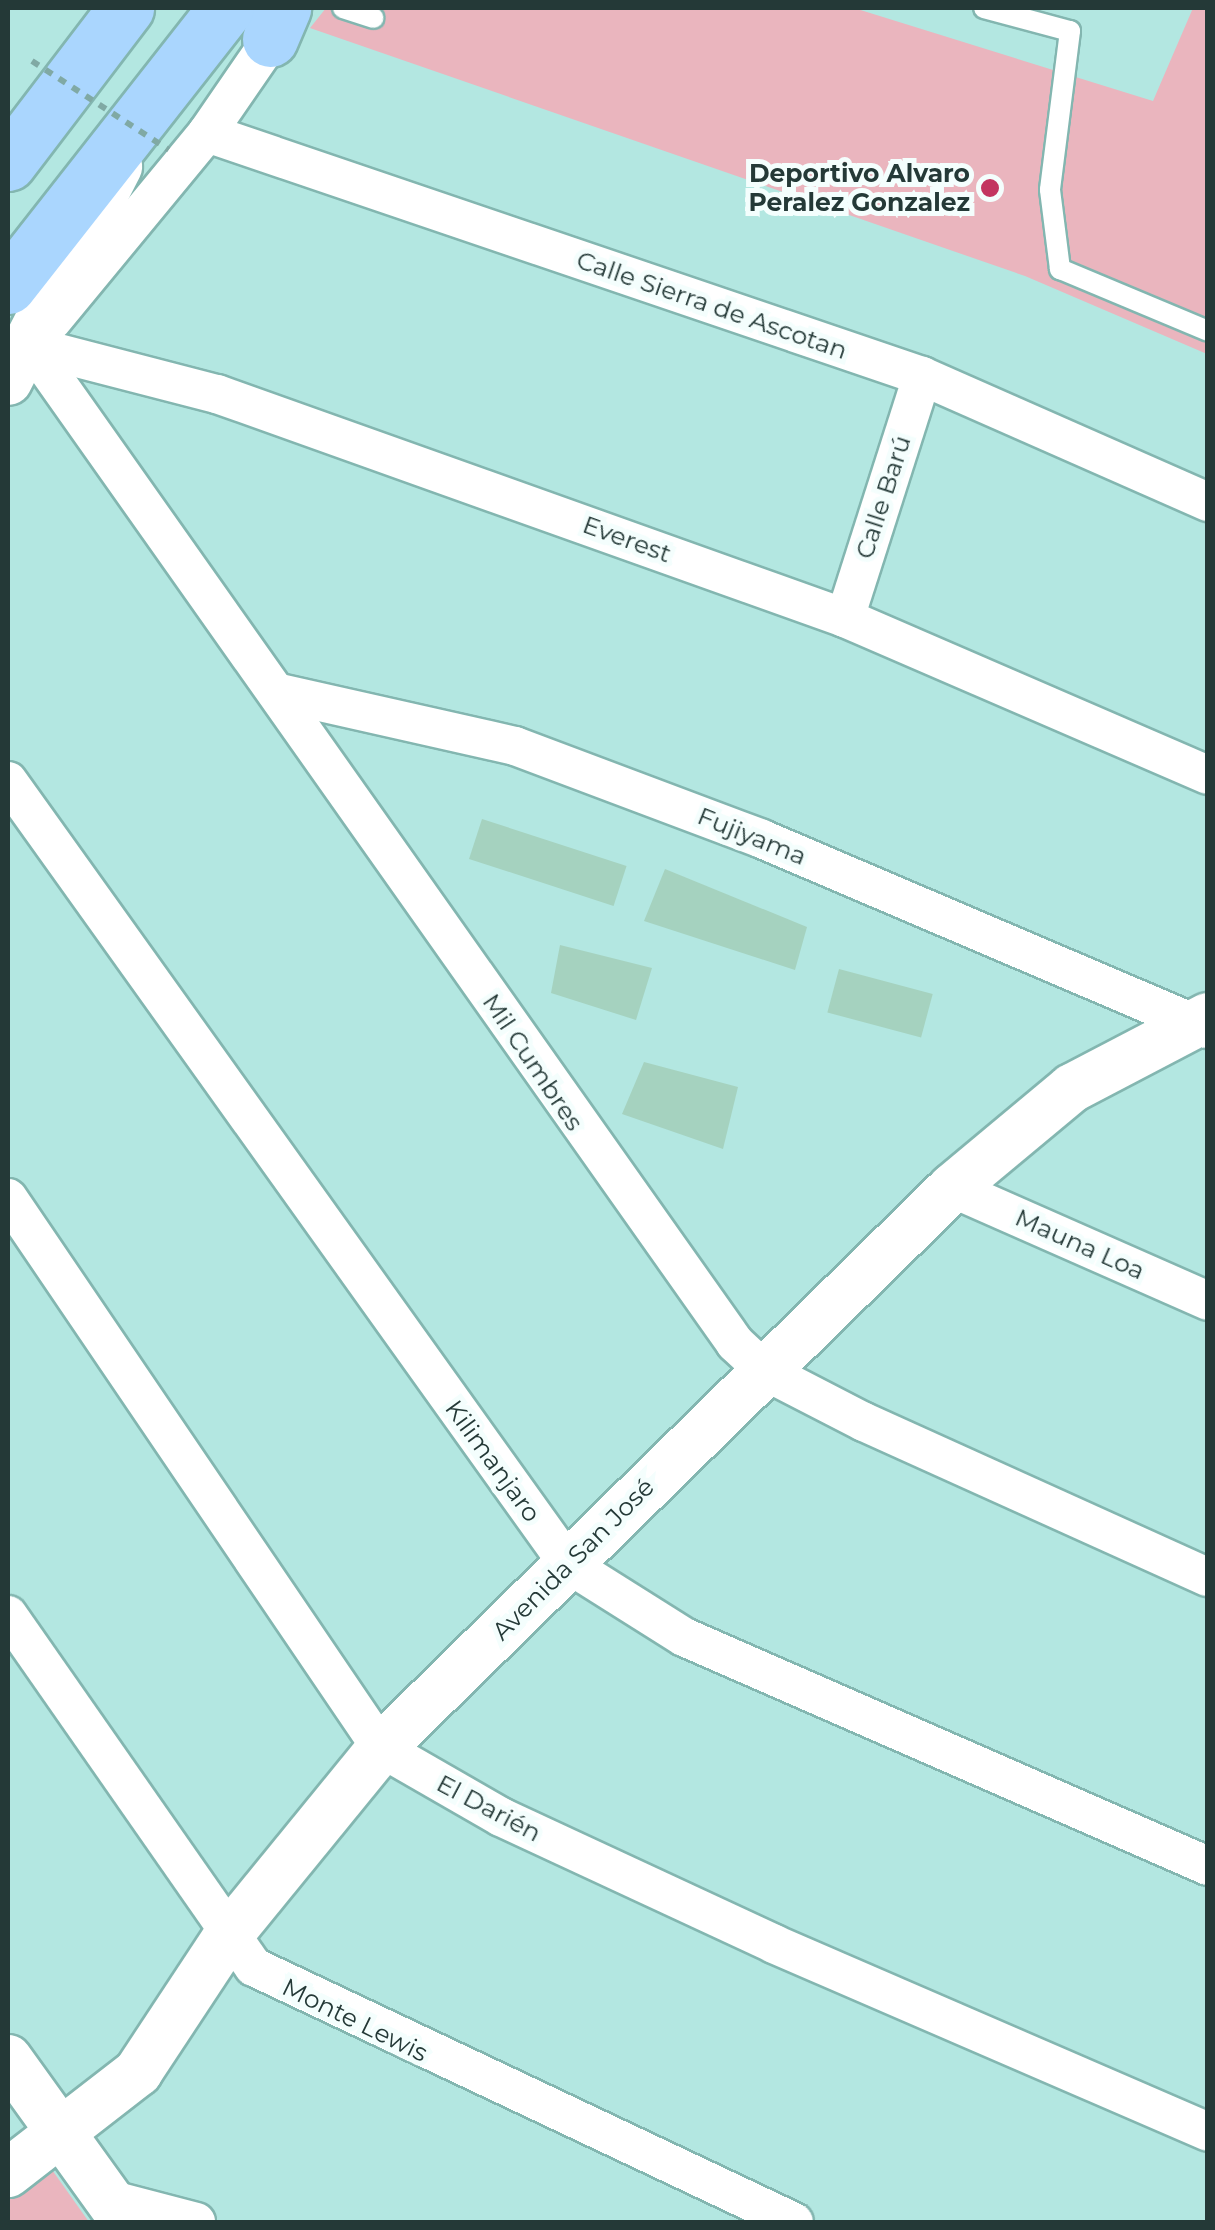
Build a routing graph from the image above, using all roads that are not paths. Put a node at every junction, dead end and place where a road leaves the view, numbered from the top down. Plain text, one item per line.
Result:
1 (126, 8) edge
2 (226, 8) edge
3 (343, 8) edge
4 (984, 8) edge
5 (283, 18) edge
6 (373, 18) dead end
7 (158, 128) junction
8 (207, 134) junction
9 (8, 163) edge
10 (10, 282) edge
11 (1208, 331) edge
12 (19, 363) edge
13 (922, 376) junction
14 (1208, 502) edge
15 (845, 618) junction
16 (280, 693) junction
17 (1208, 774) edge
18 (8, 781) edge
19 (1203, 1023) edge
20 (952, 1188) junction
21 (8, 1198) edge
22 (1208, 1301) edge
23 (764, 1371) junction
24 (568, 1564) junction
25 (1208, 1576) edge
26 (8, 1615) edge
27 (381, 1748) junction
28 (1208, 1866) edge
29 (227, 1938) junction
30 (8, 2059) edge
31 (1208, 2132) edge
32 (62, 2136) junction
33 (8, 2173) edge
34 (116, 2211) edge
35 (196, 2222) edge
36 (794, 2222) edge

1 - 9 main road
2 - 7 main road
3 - 6 lane
4 - 11 lane
5 - 8 street
7 - 10 main road
7 - 12 street
8 - 12 street
8 - 13 street, Calle Sierra de Ascotan
12 - 15 street, Everest
12 - 16 street, Mil Cumbres
13 - 14 street, Calle Sierra de Ascotan
13 - 15 street, Calle Barú
15 - 17 street, Everest
16 - 19 street, Fujiyama
16 - 23 street, Mil Cumbres
18 - 24 street, Kilimanjaro
19 - 20 street, Avenida San José
20 - 22 street, Mauna Loa
20 - 23 street, Avenida San José
21 - 27 street, El Darién
23 - 24 street, Avenida San José
23 - 25 street, Mil Cumbres
24 - 27 street, Avenida San José
24 - 28 street, Kilimanjaro
26 - 29 street, Monte Lewis
27 - 29 street, Avenida San José
27 - 31 street, El Darién
29 - 32 street, Avenida San José
29 - 36 street, Monte Lewis
30 - 32 street
32 - 33 street, Avenida San José
32 - 34 street
34 - 35 street

